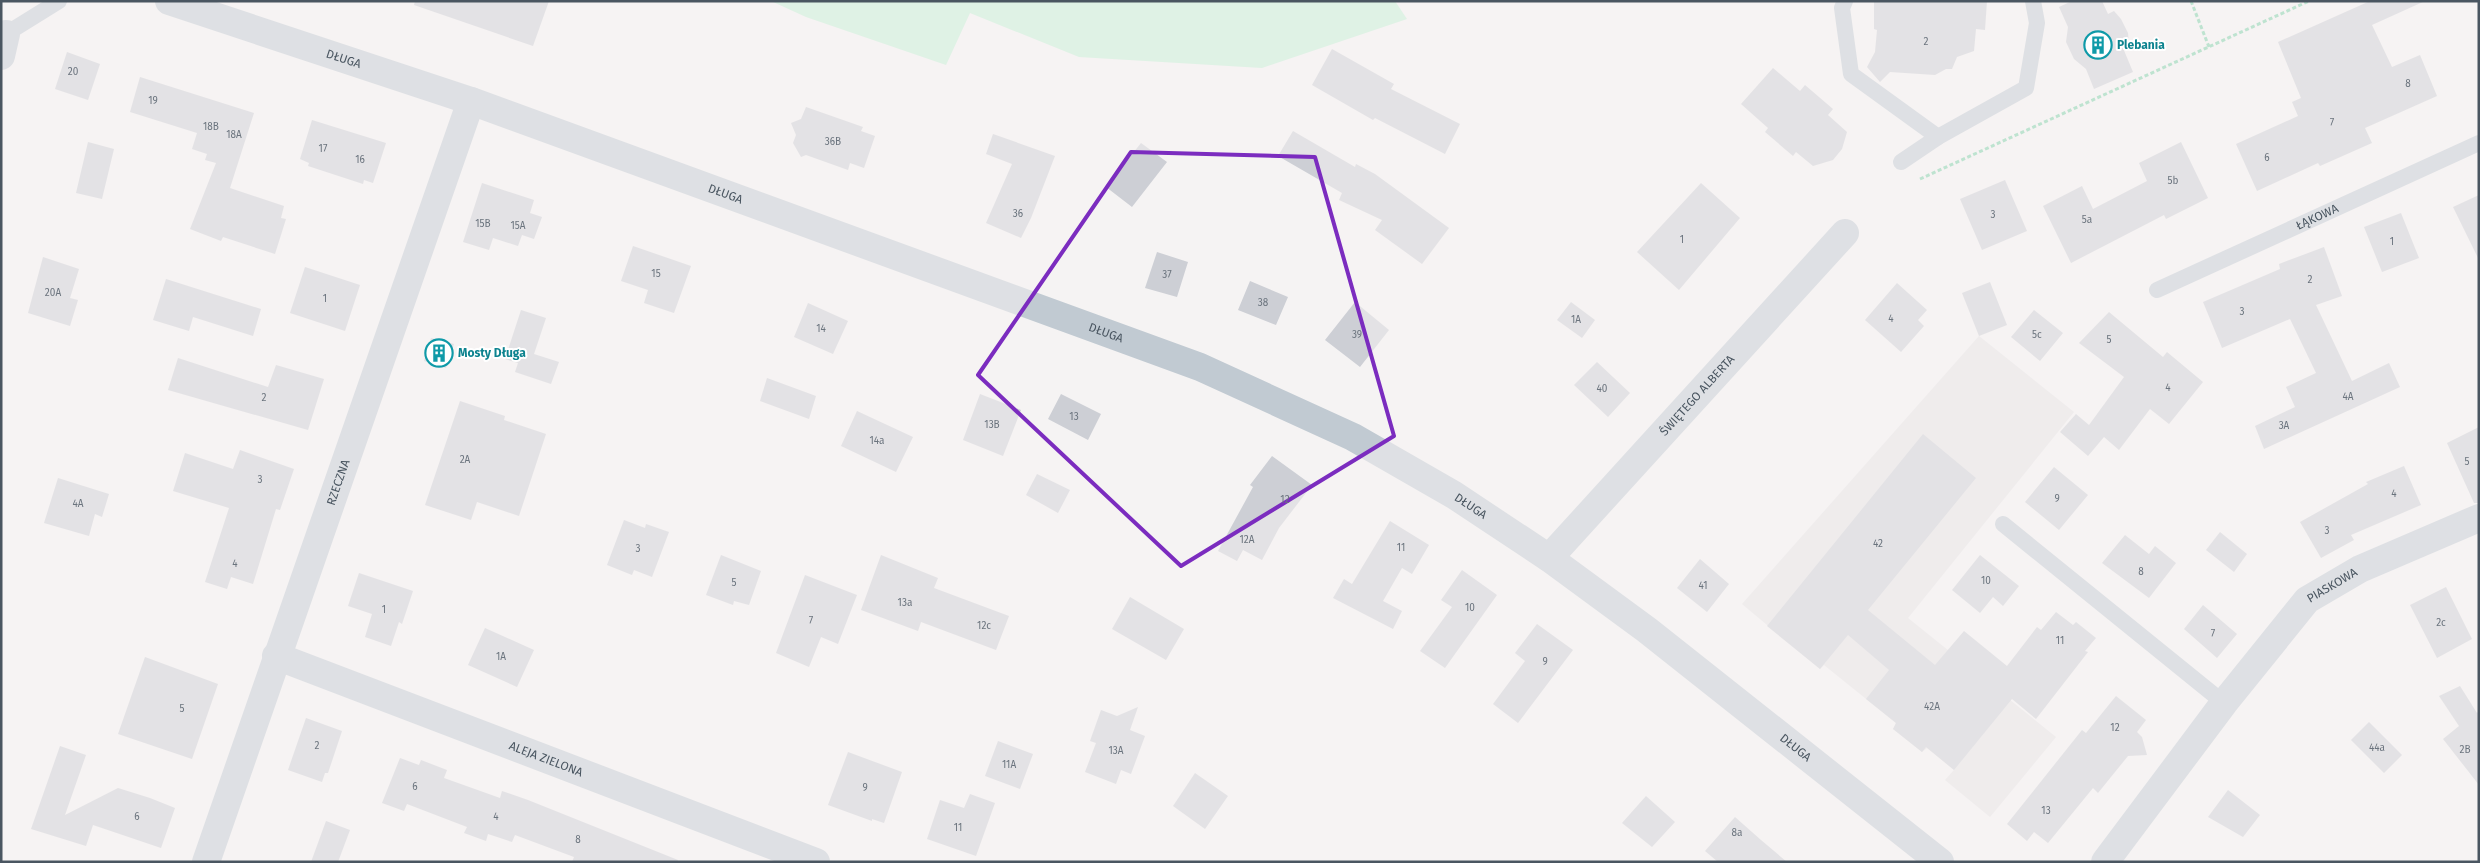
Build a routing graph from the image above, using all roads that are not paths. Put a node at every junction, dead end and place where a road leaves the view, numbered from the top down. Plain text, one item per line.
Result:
1 (59, 1) edge
2 (169, 1) edge
3 (1845, 1) edge
4 (2032, 1) edge
5 (3, 42) edge
6 (471, 101) junction
7 (1938, 137) junction
8 (2479, 143) edge
9 (1901, 162) dead end
10 (1845, 233) dead end
11 (2157, 290) dead end
12 (2479, 518) edge
13 (2003, 524) dead end
14 (1549, 558) junction
15 (276, 656) junction
16 (2224, 703) junction
17 (206, 862) edge
18 (816, 862) edge
19 (1940, 862) edge
20 (2105, 862) edge

1 - 5 lane
2 - 6 street, DŁUGA
3 - 7 lane
4 - 7 lane
6 - 14 street, DŁUGA
6 - 15 street, RZECZNA
7 - 9 lane
8 - 11 lane, ŁĄKOWA
10 - 14 street, ŚWIĘTEGO ALBERTA
12 - 16 street, PIASKOWA
13 - 16 lane
14 - 19 street, DŁUGA
15 - 17 street, RZECZNA
15 - 18 street, ALEJA ZIELONA
16 - 20 street, PIASKOWA

